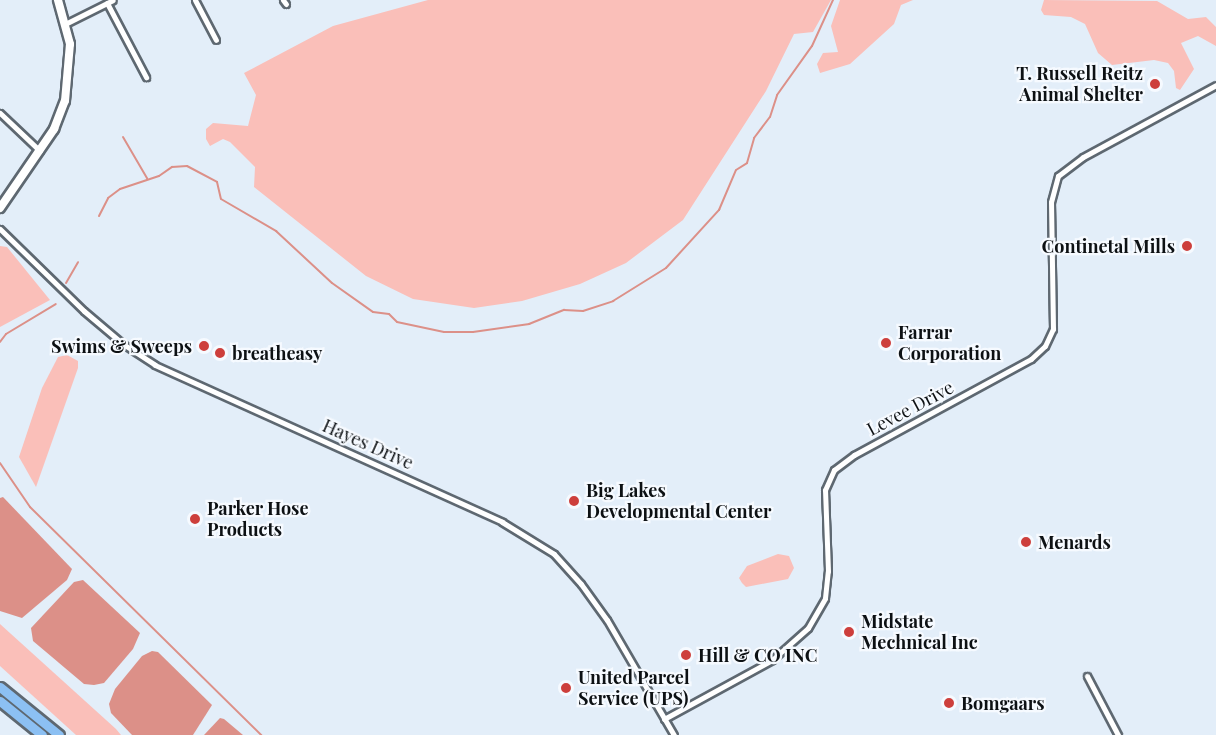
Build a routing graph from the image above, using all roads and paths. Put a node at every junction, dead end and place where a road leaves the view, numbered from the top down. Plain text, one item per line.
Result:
1 (58, 0) edge
2 (195, 0) edge
3 (110, 2) edge
4 (67, 23) junction
5 (216, 40) dead end
6 (146, 77) dead end
7 (1216, 85) edge
8 (0, 113) edge
9 (40, 151) junction
10 (0, 208) edge
11 (0, 229) edge
12 (1087, 676) dead end
13 (0, 687) edge
14 (0, 700) edge
15 (664, 719) junction
16 (42, 735) edge
17 (59, 735) edge
18 (674, 735) edge
19 (1118, 735) edge

1 - 4 street
2 - 5 street
3 - 4 street
3 - 6 street
4 - 9 street
7 - 15 street, Levee Drive
8 - 9 street
9 - 10 street
11 - 15 street, Hayes Drive
12 - 19 street
13 - 17 highway
14 - 16 highway
15 - 18 street, Hayes Drive

